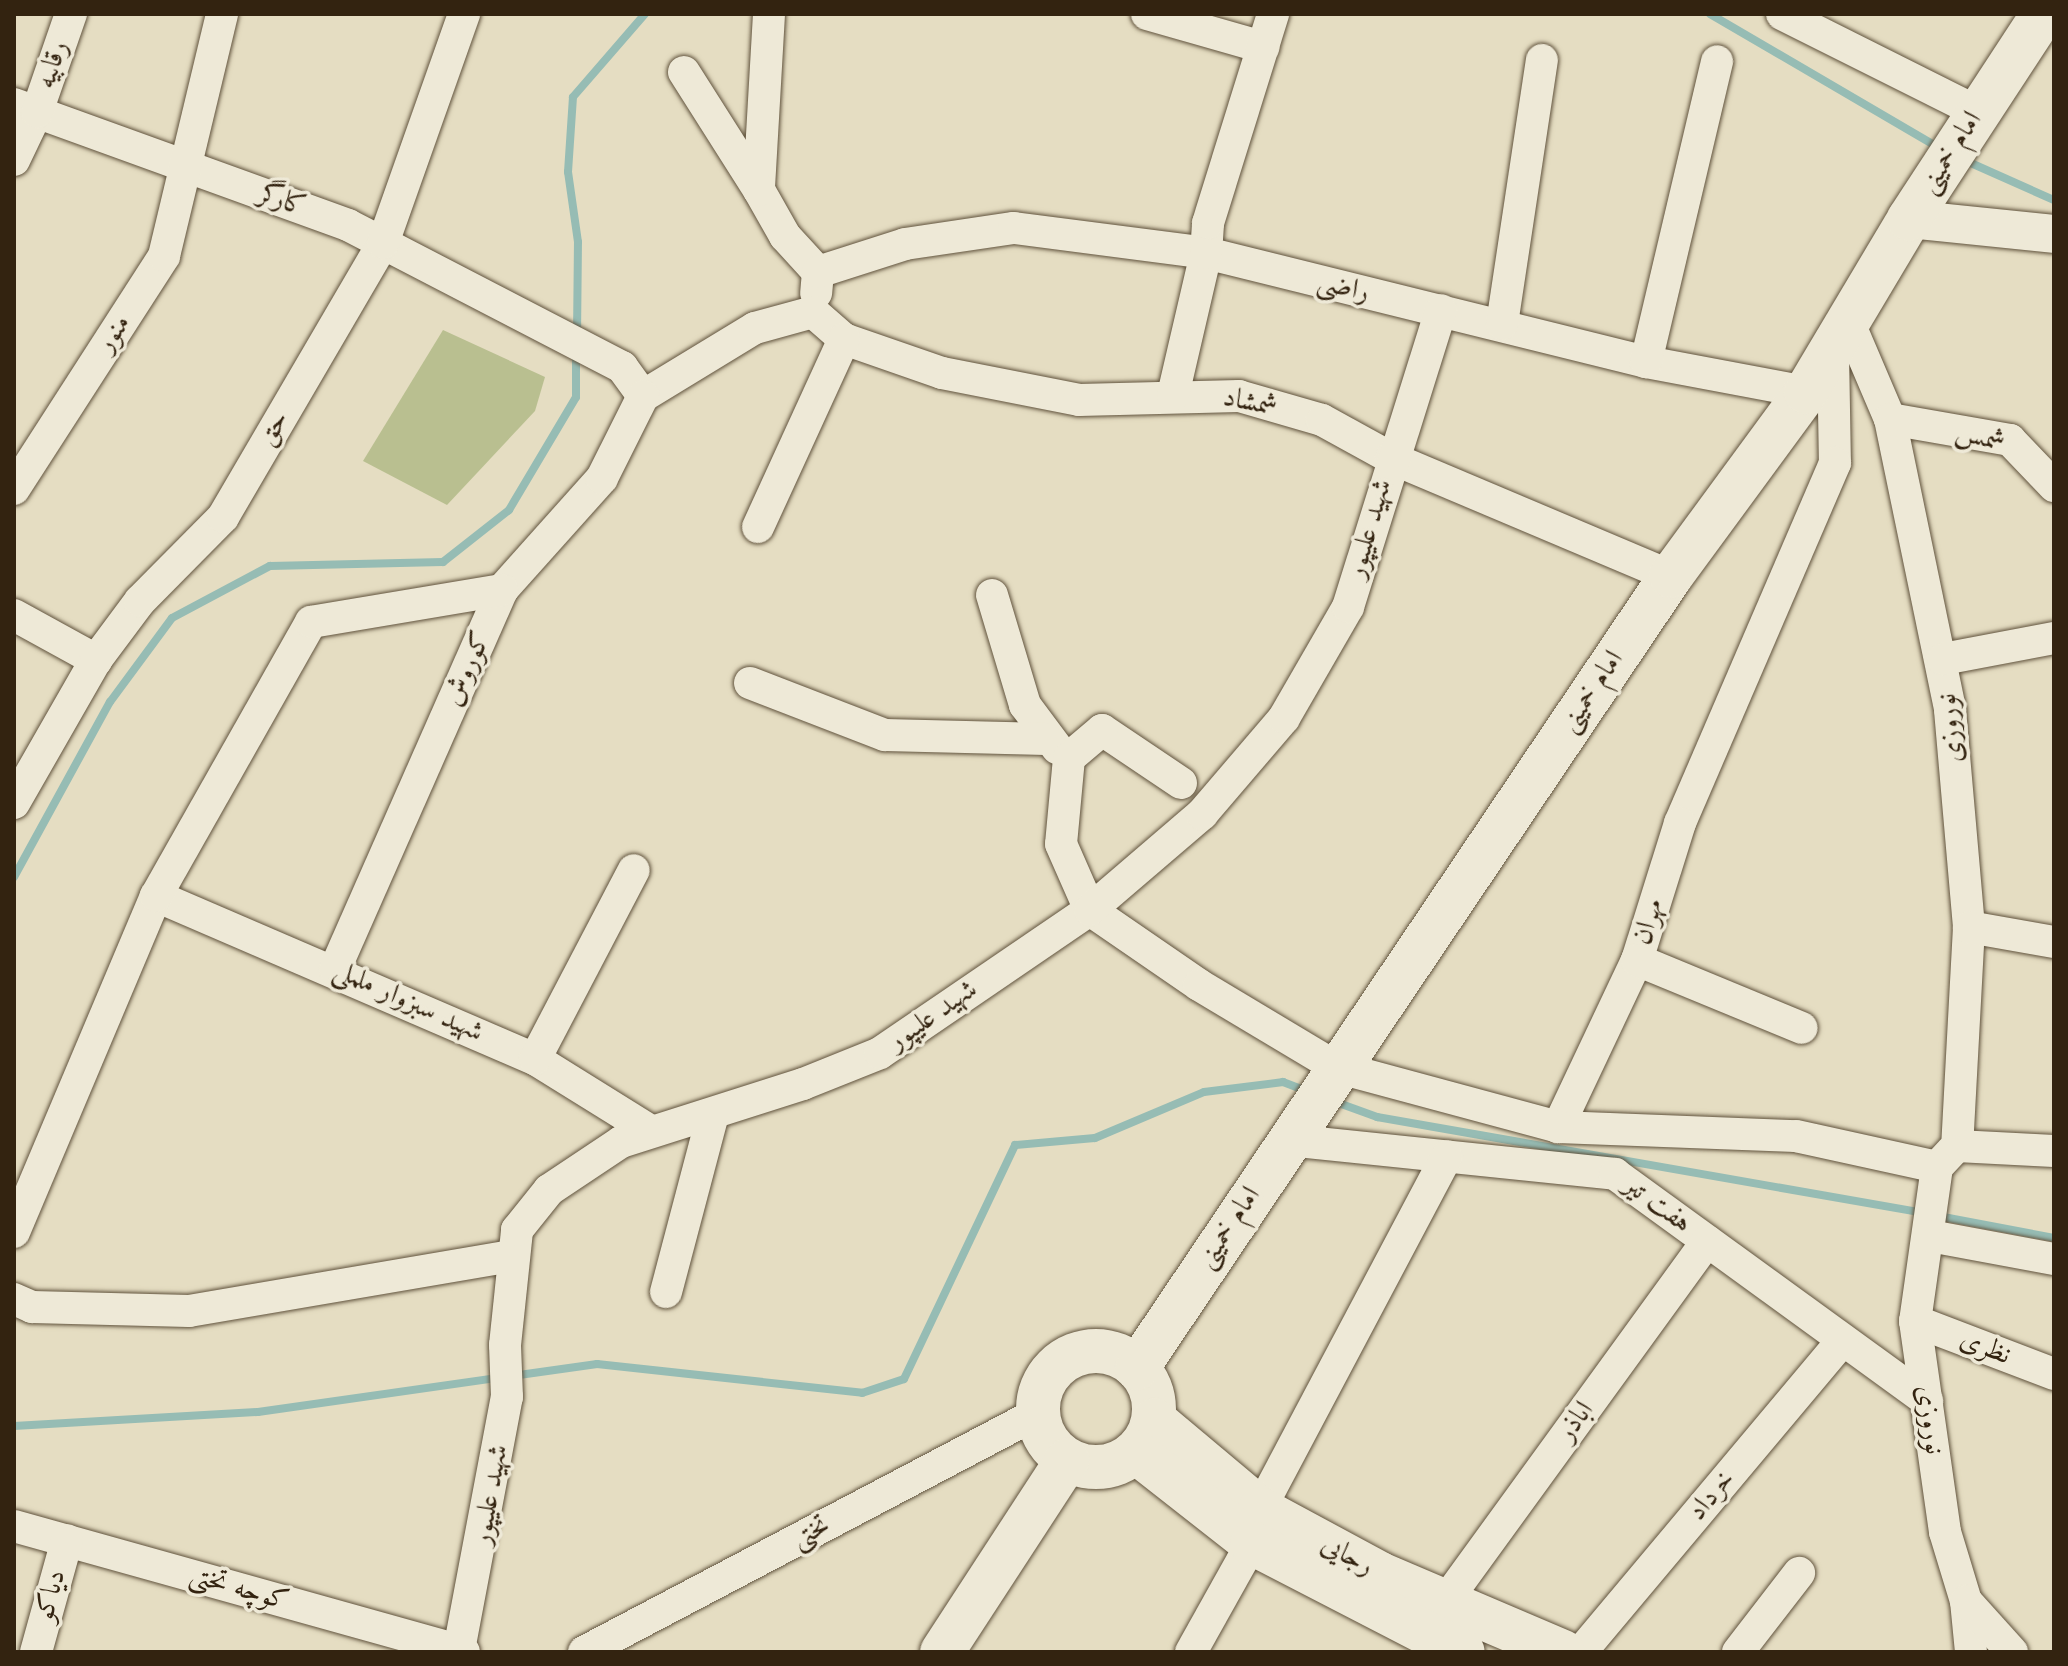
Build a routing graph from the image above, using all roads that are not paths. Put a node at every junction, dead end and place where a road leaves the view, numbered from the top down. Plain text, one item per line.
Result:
1 (71, 14) edge
2 (222, 14) edge
3 (464, 14) edge
4 (769, 14) edge
5 (1147, 14) edge
6 (1273, 14) edge
7 (1782, 14) edge
8 (2043, 14) edge
9 (1199, 20) edge
10 (1263, 47) junction
11 (1542, 60) dead end
12 (1717, 61) dead end
13 (684, 72) dead end
14 (26, 108) edge
15 (1970, 125) junction
16 (14, 160) edge
17 (184, 165) junction
18 (759, 190) junction
19 (1920, 203) junction
20 (2054, 234) edge
21 (383, 243) junction
22 (1206, 253) junction
23 (818, 272) junction
24 (1441, 310) junction
25 (813, 312) junction
26 (1502, 324) junction
27 (1841, 337) junction
28 (844, 339) junction
29 (1646, 362) junction
30 (1806, 392) junction
31 (1173, 395) junction
32 (643, 396) junction
33 (1890, 419) junction
34 (1391, 458) junction
35 (2054, 486) edge
36 (14, 489) edge
37 (758, 527) dead end
38 (1671, 576) junction
39 (502, 590) junction
40 (992, 595) dead end
41 (14, 615) edge
42 (2054, 638) edge
43 (1943, 659) junction
44 (96, 660) junction
45 (750, 683) dead end
46 (1057, 748) junction
47 (1181, 783) dead end
48 (14, 803) edge
49 (634, 870) dead end
50 (156, 896) junction
51 (1090, 910) junction
52 (1969, 927) junction
53 (2054, 942) edge
54 (1637, 960) junction
55 (335, 969) junction
56 (1802, 1028) dead end
57 (535, 1059) junction
58 (1315, 1100) junction
59 (713, 1114) junction
60 (1558, 1127) junction
61 (649, 1130) junction
62 (2054, 1151) edge
63 (1447, 1156) junction
64 (1943, 1171) junction
65 (14, 1232) edge
66 (1930, 1236) junction
67 (1707, 1241) junction
68 (512, 1256) junction
69 (2054, 1259) edge
70 (666, 1292) dead end
71 (14, 1299) edge
72 (1915, 1321) junction
73 (1843, 1340) junction
74 (1137, 1368) junction
75 (2054, 1374) edge
76 (1927, 1401) junction
77 (1038, 1413) junction
78 (1145, 1436) junction
79 (1067, 1460) junction
80 (14, 1526) edge
81 (1256, 1526) junction
82 (67, 1540) junction
83 (1799, 1573) dead end
84 (1966, 1601) junction
85 (1424, 1629) edge
86 (384, 1641) edge
87 (462, 1651) edge
88 (36, 1652) edge
89 (584, 1652) edge
90 (942, 1652) edge
91 (1191, 1652) edge
92 (1463, 1652) edge
93 (1563, 1652) edge
94 (1581, 1652) edge
95 (1738, 1652) edge
96 (1971, 1652) edge
97 (2012, 1652) edge

1 - 14 street, رقابیه
2 - 17 street, منور
3 - 21 street, حق
4 - 18 street
5 - 9 street
6 - 10 street
7 - 15 street
8 - 15 main road, امام خمینی
9 - 10 street
10 - 22 street
11 - 26 street
12 - 29 street
13 - 18 street
14 - 16 street, رقابیه
14 - 17 street, کارگر
15 - 19 main road, امام خمینی
17 - 21 street, کارگر
17 - 36 street, منور
18 - 23 street
19 - 20 street
19 - 27 main road, امام خمینی
21 - 32 street, کارگر
21 - 44 street, حق
22 - 23 street, راضی
22 - 24 street, راضی
22 - 31 street
23 - 25 street
24 - 26 street, راضی
24 - 34 street, شهید علیپور
25 - 28 street, شمشاد
25 - 32 street
26 - 29 street, راضی
27 - 30 main road, امام خمینی
27 - 33 street, نوروزی
27 - 54 street, مهران
28 - 31 street, شمشاد
28 - 37 street
29 - 30 street, راضی
30 - 38 main road, امام خمینی
31 - 34 street, شمشاد
32 - 39 street, کوروش
33 - 35 street, شمس
33 - 43 street, نوروزی
34 - 38 street, شمشاد
34 - 51 street, شهید علیپور
38 - 58 main road, امام خمینی
39 - 50 street
39 - 55 street, کوروش
40 - 46 street
41 - 44 street
42 - 43 street
43 - 52 street, نوروزی
44 - 48 street, حق
45 - 46 street
46 - 47 street
46 - 51 street
49 - 57 street
50 - 55 street, شهید سبزوار ململی
50 - 65 street
51 - 58 street
51 - 59 street, شهید علیپور
52 - 53 street
52 - 64 street, نوروزی
54 - 56 street
54 - 60 street, مهران
55 - 57 street, شهید سبزوار ململی
57 - 61 street, شهید سبزوار ململی
58 - 60 street
58 - 63 street, هفت تیر
58 - 74 main road, امام خمینی
59 - 61 street, شهید علیپور
59 - 70 street
60 - 64 street
61 - 68 street, شهید علیپور
62 - 64 street
63 - 67 street, هفت تیر
63 - 81 street
64 - 66 street, نوروزی
66 - 69 street
66 - 72 street, نوروزی
67 - 73 street, هفت تیر
67 - 85 street, اباذر
68 - 71 street
68 - 87 street, شهید علیپور
72 - 75 street, نظری
72 - 76 street, نوروزی
73 - 76 street, هفت تیر
73 - 94 street, خرداد
74 - 77 main road
74 - 78 main road
76 - 84 street, نوروزی
77 - 79 main road
77 - 89 street, تختی
78 - 79 main road
78 - 81 main road, رجایی
79 - 90 main road
80 - 82 street, کوچه تختی
81 - 85 main road, رجایی
81 - 91 street
82 - 86 street, کوچه تختی
82 - 88 street, دیاکو
83 - 95 street
84 - 96 street
84 - 97 street
85 - 92 main road, رجایی
85 - 93 main road, رجایی
86 - 87 street, کوچه تختی

